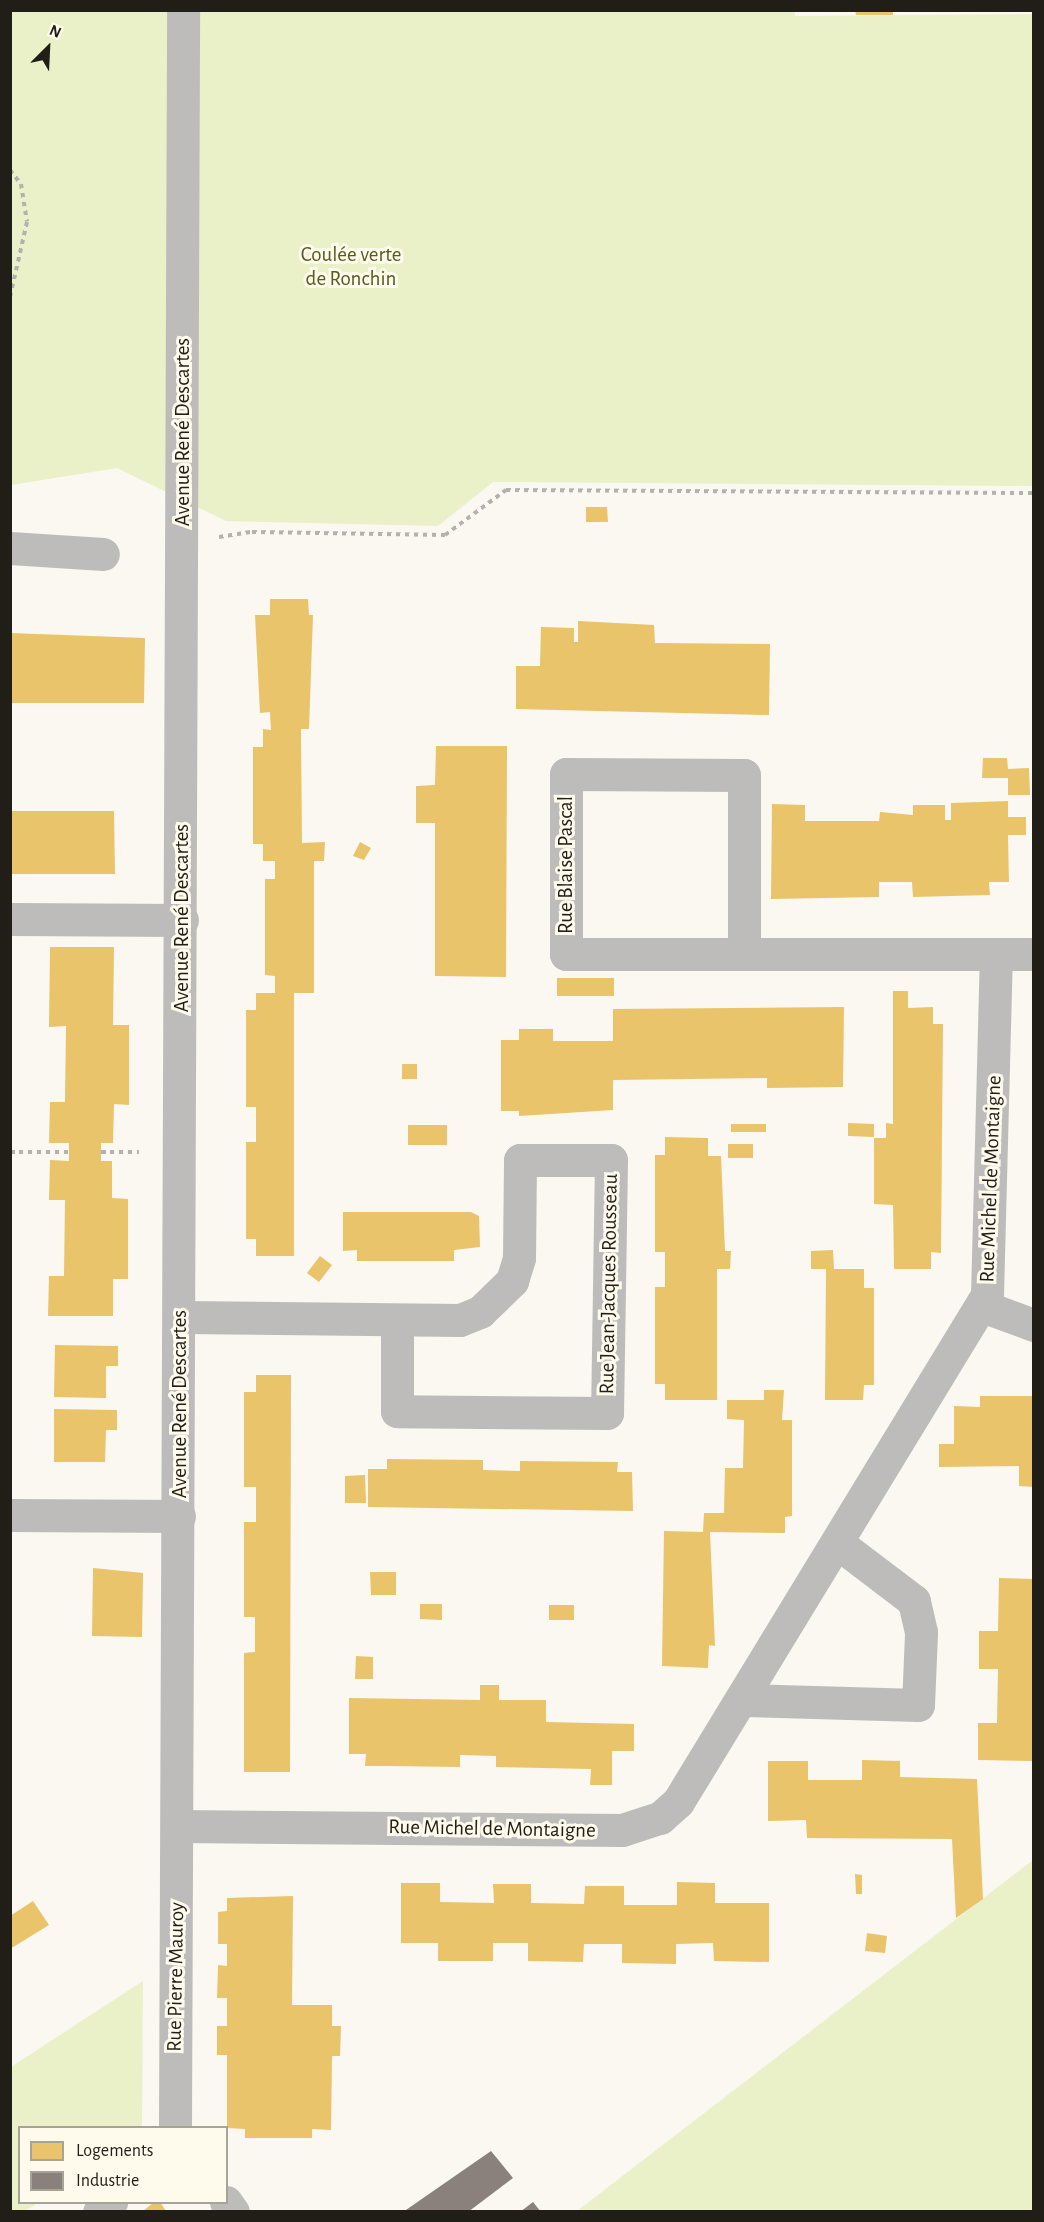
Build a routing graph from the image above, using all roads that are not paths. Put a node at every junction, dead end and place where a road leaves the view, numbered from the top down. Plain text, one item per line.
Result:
1 (183, 10) edge
2 (10, 548) edge
3 (103, 554) dead end
4 (10, 919) edge
5 (182, 920) junction
6 (744, 954) junction
7 (996, 954) junction
8 (1034, 954) edge
9 (982, 1306) junction
10 (181, 1317) junction
11 (397, 1320) junction
12 (1034, 1325) edge
13 (10, 1515) edge
14 (179, 1516) junction
15 (839, 1544) junction
16 (743, 1700) junction
17 (177, 1826) junction
18 (175, 2126) edge

1 - 5 street, Avenue René Descartes
2 - 3 street
4 - 5 street
5 - 10 street, Avenue René Descartes
6 - 6 street, Rue Blaise Pascal
6 - 7 street, Rue Blaise Pascal
7 - 8 street, Rue Blaise Pascal
7 - 9 street, Rue Michel de Montaigne
9 - 12 street
9 - 15 street, Rue Michel de Montaigne
10 - 11 street, Rue Jean-Jacques Rousseau
10 - 14 street, Avenue René Descartes
11 - 11 street, Rue Jean-Jacques Rousseau
13 - 14 street
14 - 17 street, Avenue René Descartes
15 - 16 street, Rue Michel de Montaigne
15 - 16 street
16 - 17 street, Rue Michel de Montaigne
17 - 18 street, Rue Pierre Mauroy

